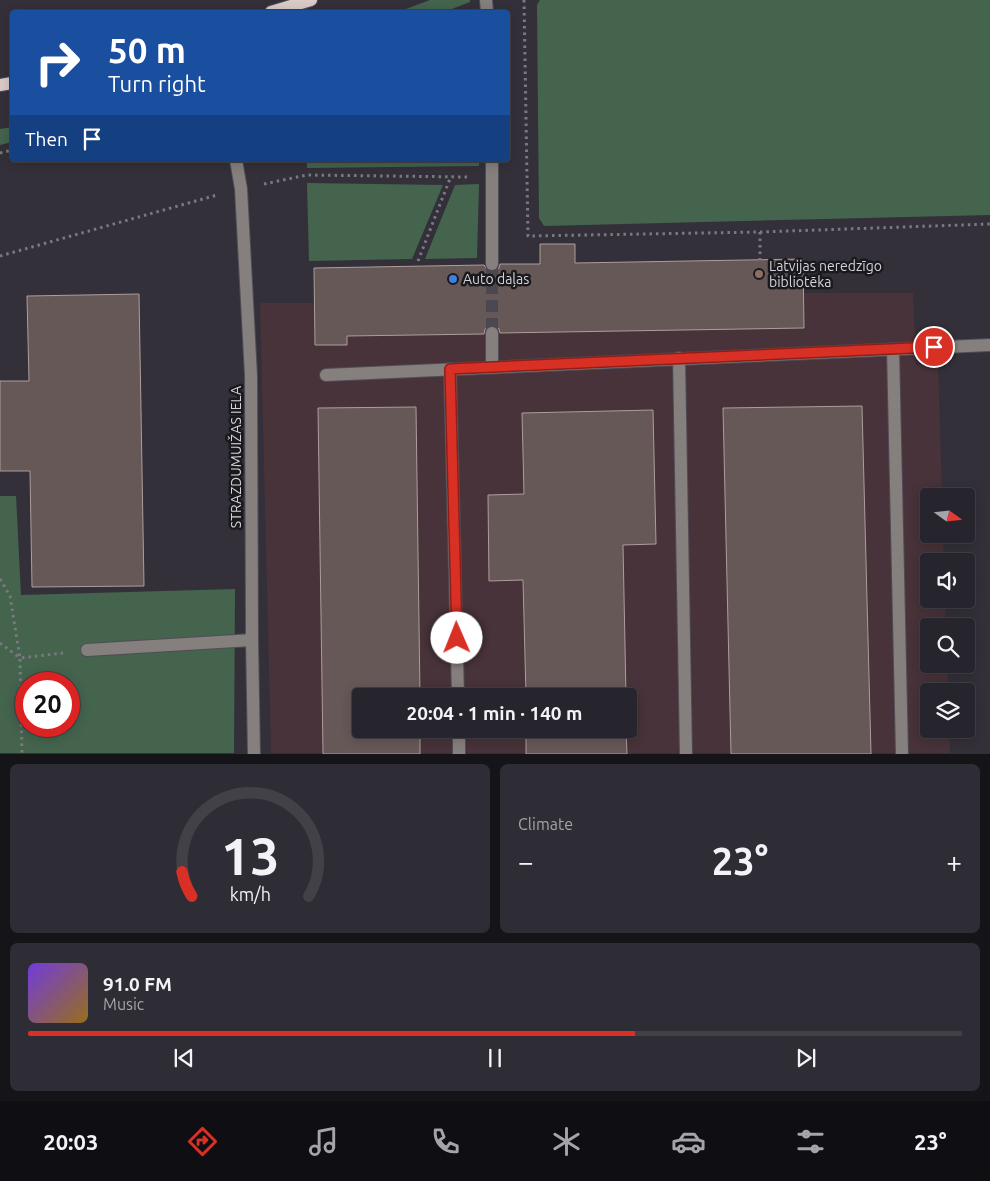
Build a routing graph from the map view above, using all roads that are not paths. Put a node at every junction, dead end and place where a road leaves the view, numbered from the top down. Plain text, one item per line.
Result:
1 (311, 0) edge
2 (278, 10) edge
3 (236, 162) edge
4 (492, 162) edge
5 (492, 264) tunnel mouth
6 (492, 334) tunnel mouth
7 (990, 345) edge
8 (893, 349) junction
9 (679, 358) junction
10 (492, 367) junction
11 (450, 369) junction
12 (326, 375) dead end
13 (252, 640) junction
14 (87, 650) road end
15 (458, 688) edge
16 (459, 738) edge
17 (254, 754) edge
18 (459, 754) edge
19 (686, 754) edge
20 (902, 754) edge

1 - 2 main road
3 - 13 street, STRAZDUMUIŽAS IELA
4 - 5 street
6 - 10 street
7 - 8 street
8 - 9 street
8 - 20 street
9 - 10 street
9 - 19 street
10 - 11 street
11 - 12 street
11 - 15 street
13 - 14 street
13 - 17 street, STRAZDUMUIŽAS IELA
16 - 18 street

